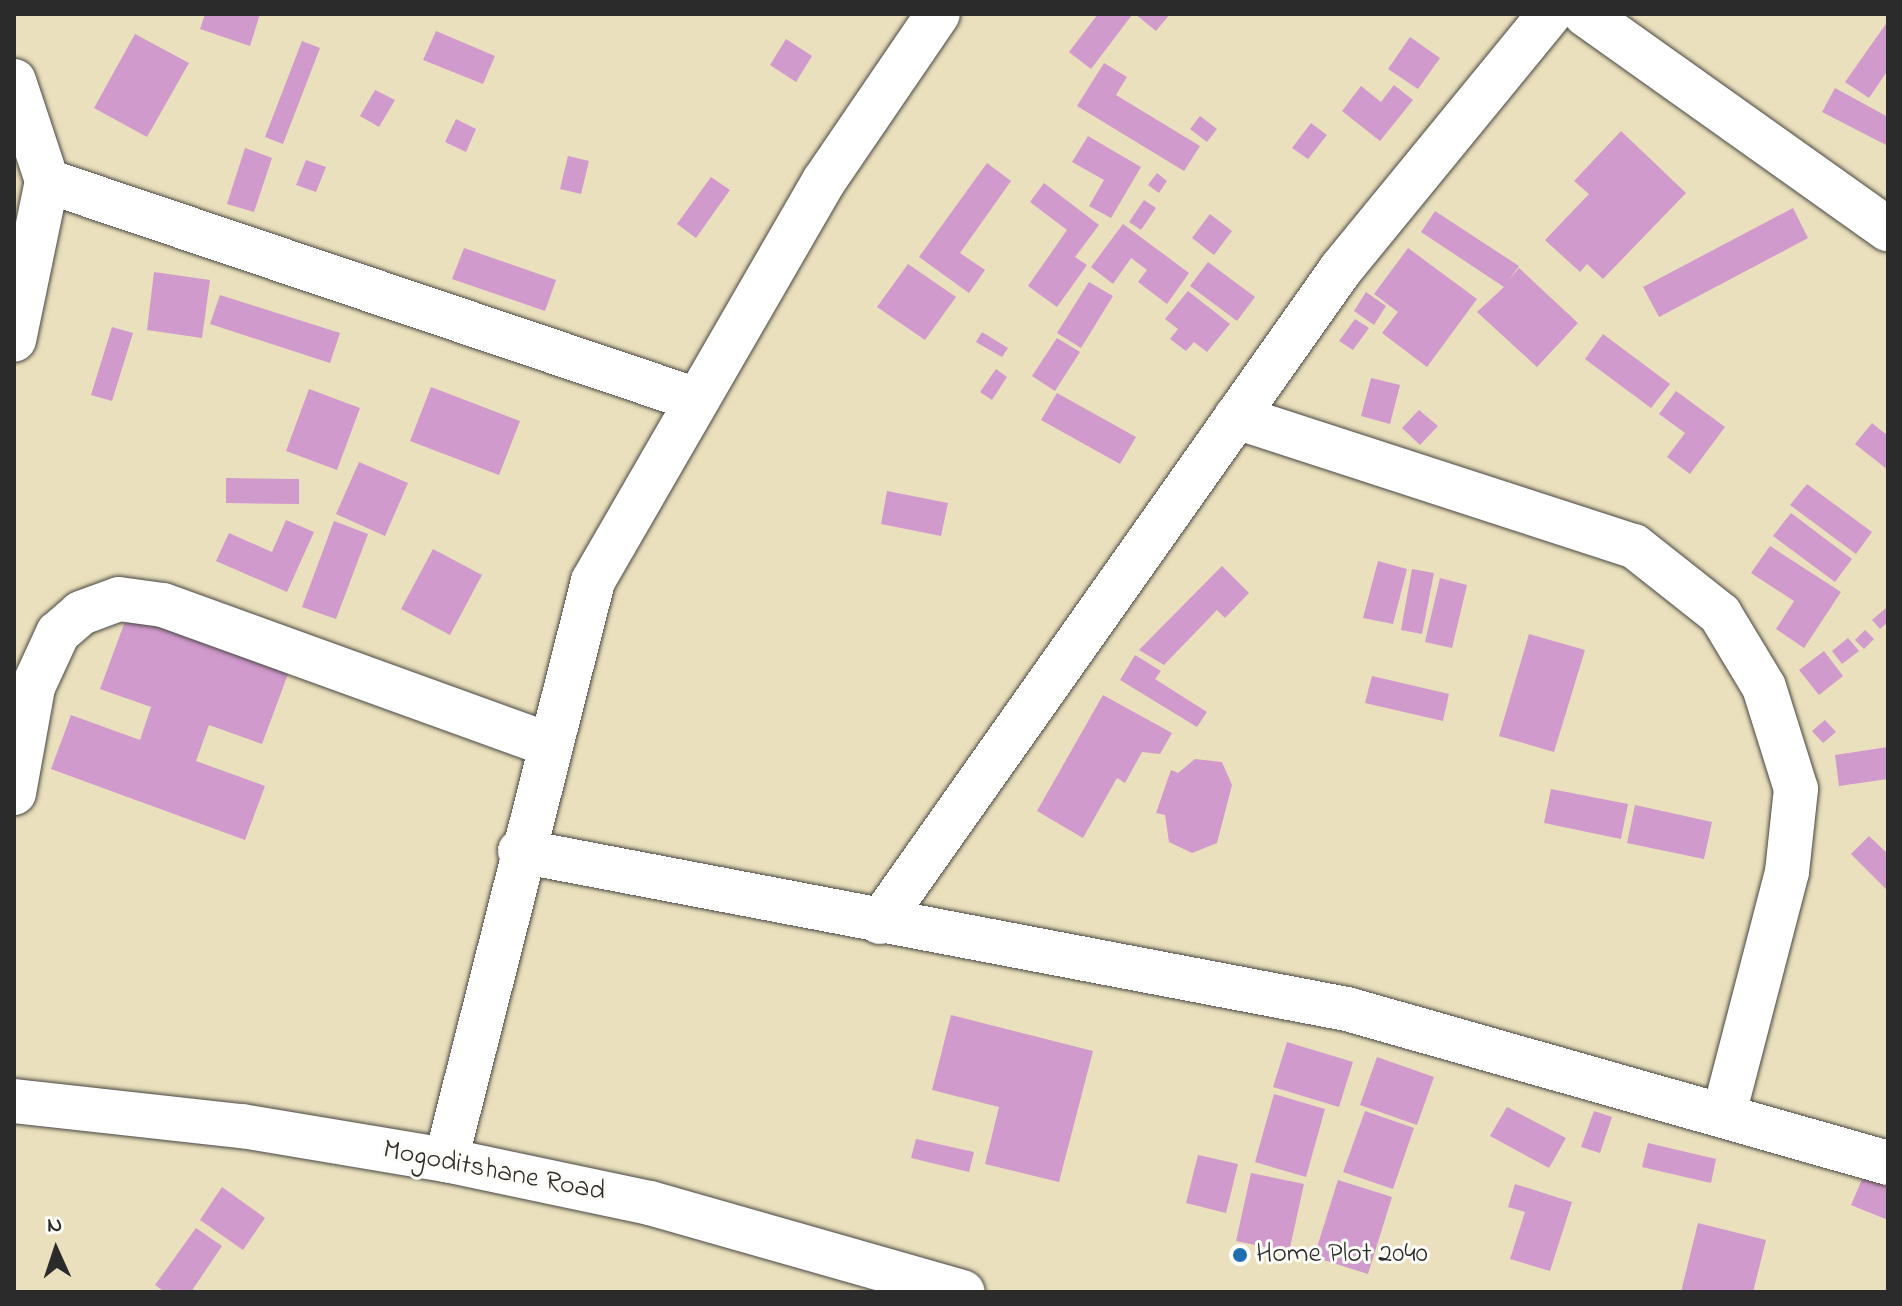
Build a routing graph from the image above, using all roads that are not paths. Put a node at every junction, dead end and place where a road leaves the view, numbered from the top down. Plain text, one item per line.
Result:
1 (938, 14) edge
2 (1550, 14) edge
3 (1585, 14) edge
4 (14, 81) edge
5 (47, 181) junction
6 (1888, 229) edge
7 (14, 340) edge
8 (694, 399) junction
9 (1236, 417) junction
10 (547, 744) junction
11 (14, 793) edge
12 (520, 851) junction
13 (880, 922) junction
14 (14, 1101) edge
15 (1724, 1114) junction
16 (446, 1160) junction
17 (1888, 1163) edge
18 (963, 1292) edge

1 - 8 street
2 - 9 street
3 - 6 street
4 - 5 street
5 - 7 street
5 - 8 street
8 - 10 street
9 - 13 street
9 - 15 street
10 - 11 street
10 - 12 street
12 - 13 street
12 - 16 street
13 - 15 street
14 - 16 street, Mogoditshane Road
15 - 17 street
16 - 18 street, Mogoditshane Road

